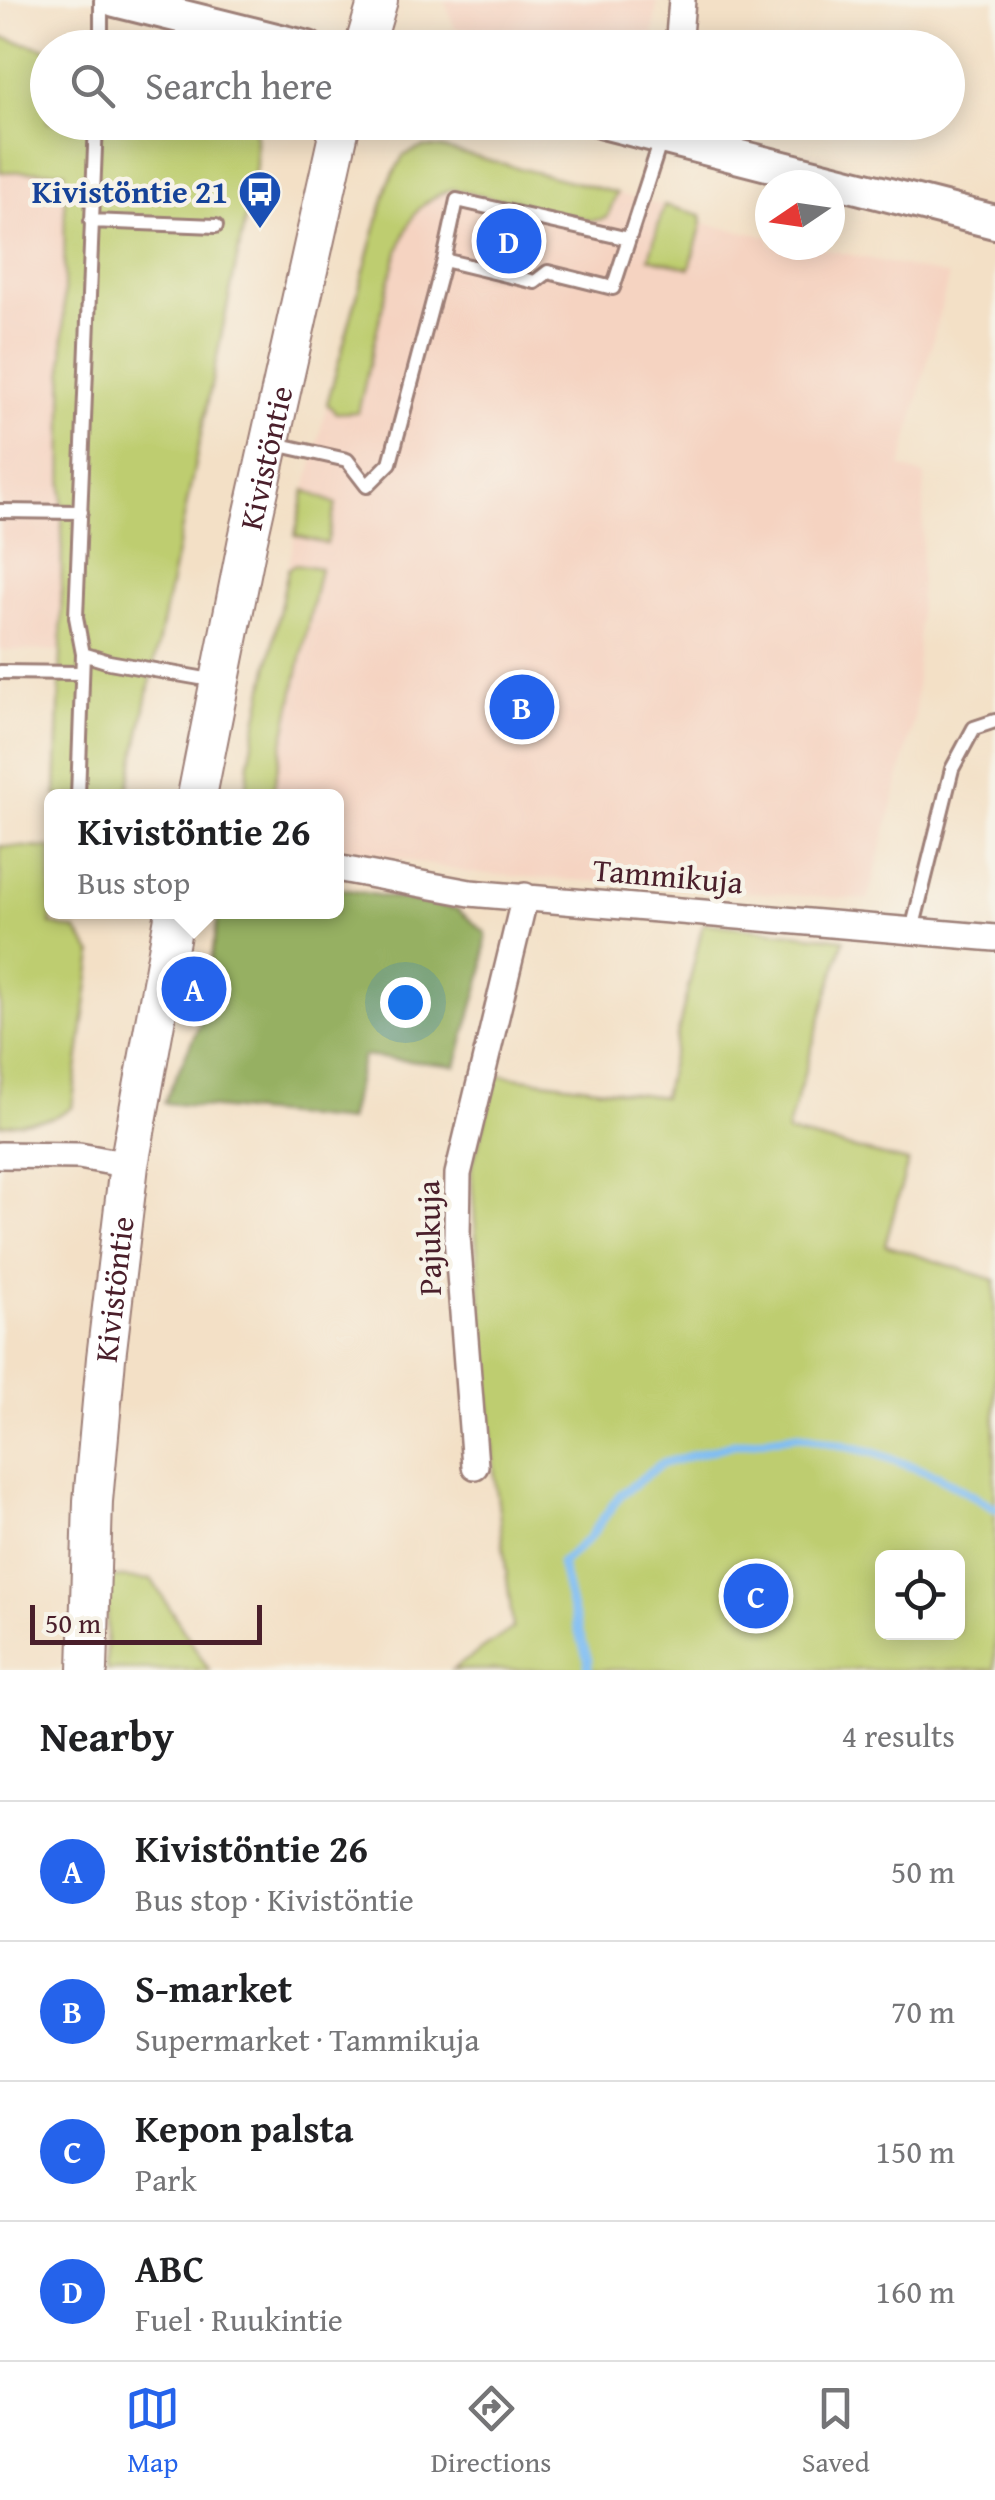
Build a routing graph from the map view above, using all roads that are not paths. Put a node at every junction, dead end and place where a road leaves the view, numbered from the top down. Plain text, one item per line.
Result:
1 (101, 0) edge
2 (115, 0) edge
3 (378, 0) edge
4 (682, 0) edge
5 (101, 30) edge
6 (236, 30) edge
7 (369, 30) edge
8 (680, 30) edge
9 (95, 140) edge
10 (336, 140) edge
11 (661, 140) edge
12 (700, 140) edge
13 (92, 220) junction
14 (995, 222) edge
15 (216, 226) dead end
16 (629, 239) junction
17 (444, 260) junction
18 (269, 442) junction
19 (0, 510) edge
20 (81, 512) junction
21 (83, 654) junction
22 (0, 672) edge
23 (82, 673) junction
24 (220, 682) junction
25 (995, 721) edge
26 (78, 789) edge
27 (198, 789) edge
28 (344, 869) edge
29 (525, 896) junction
30 (174, 919) edge
31 (912, 930) junction
32 (995, 938) edge
33 (0, 1155) edge
34 (129, 1165) junction
35 (475, 1466) dead end
36 (88, 1670) edge

1 - 5 lane
2 - 6 street
3 - 7 main road
4 - 8 street
9 - 13 lane
10 - 18 main road, Kivistöntie
11 - 16 lane
12 - 14 street
13 - 15 lane
13 - 20 lane
16 - 17 lane
16 - 17 lane
17 - 18 lane
18 - 24 main road, Kivistöntie
19 - 20 lane
20 - 21 lane
21 - 23 lane
21 - 24 lane
22 - 23 lane
23 - 26 lane
24 - 27 main road, Kivistöntie
25 - 31 lane
28 - 29 street, Tammikuja
29 - 31 street, Tammikuja
29 - 35 street, Pajukuja
30 - 34 main road, Kivistöntie
31 - 32 street, Tammikuja
33 - 34 street
34 - 36 main road, Kivistöntie

